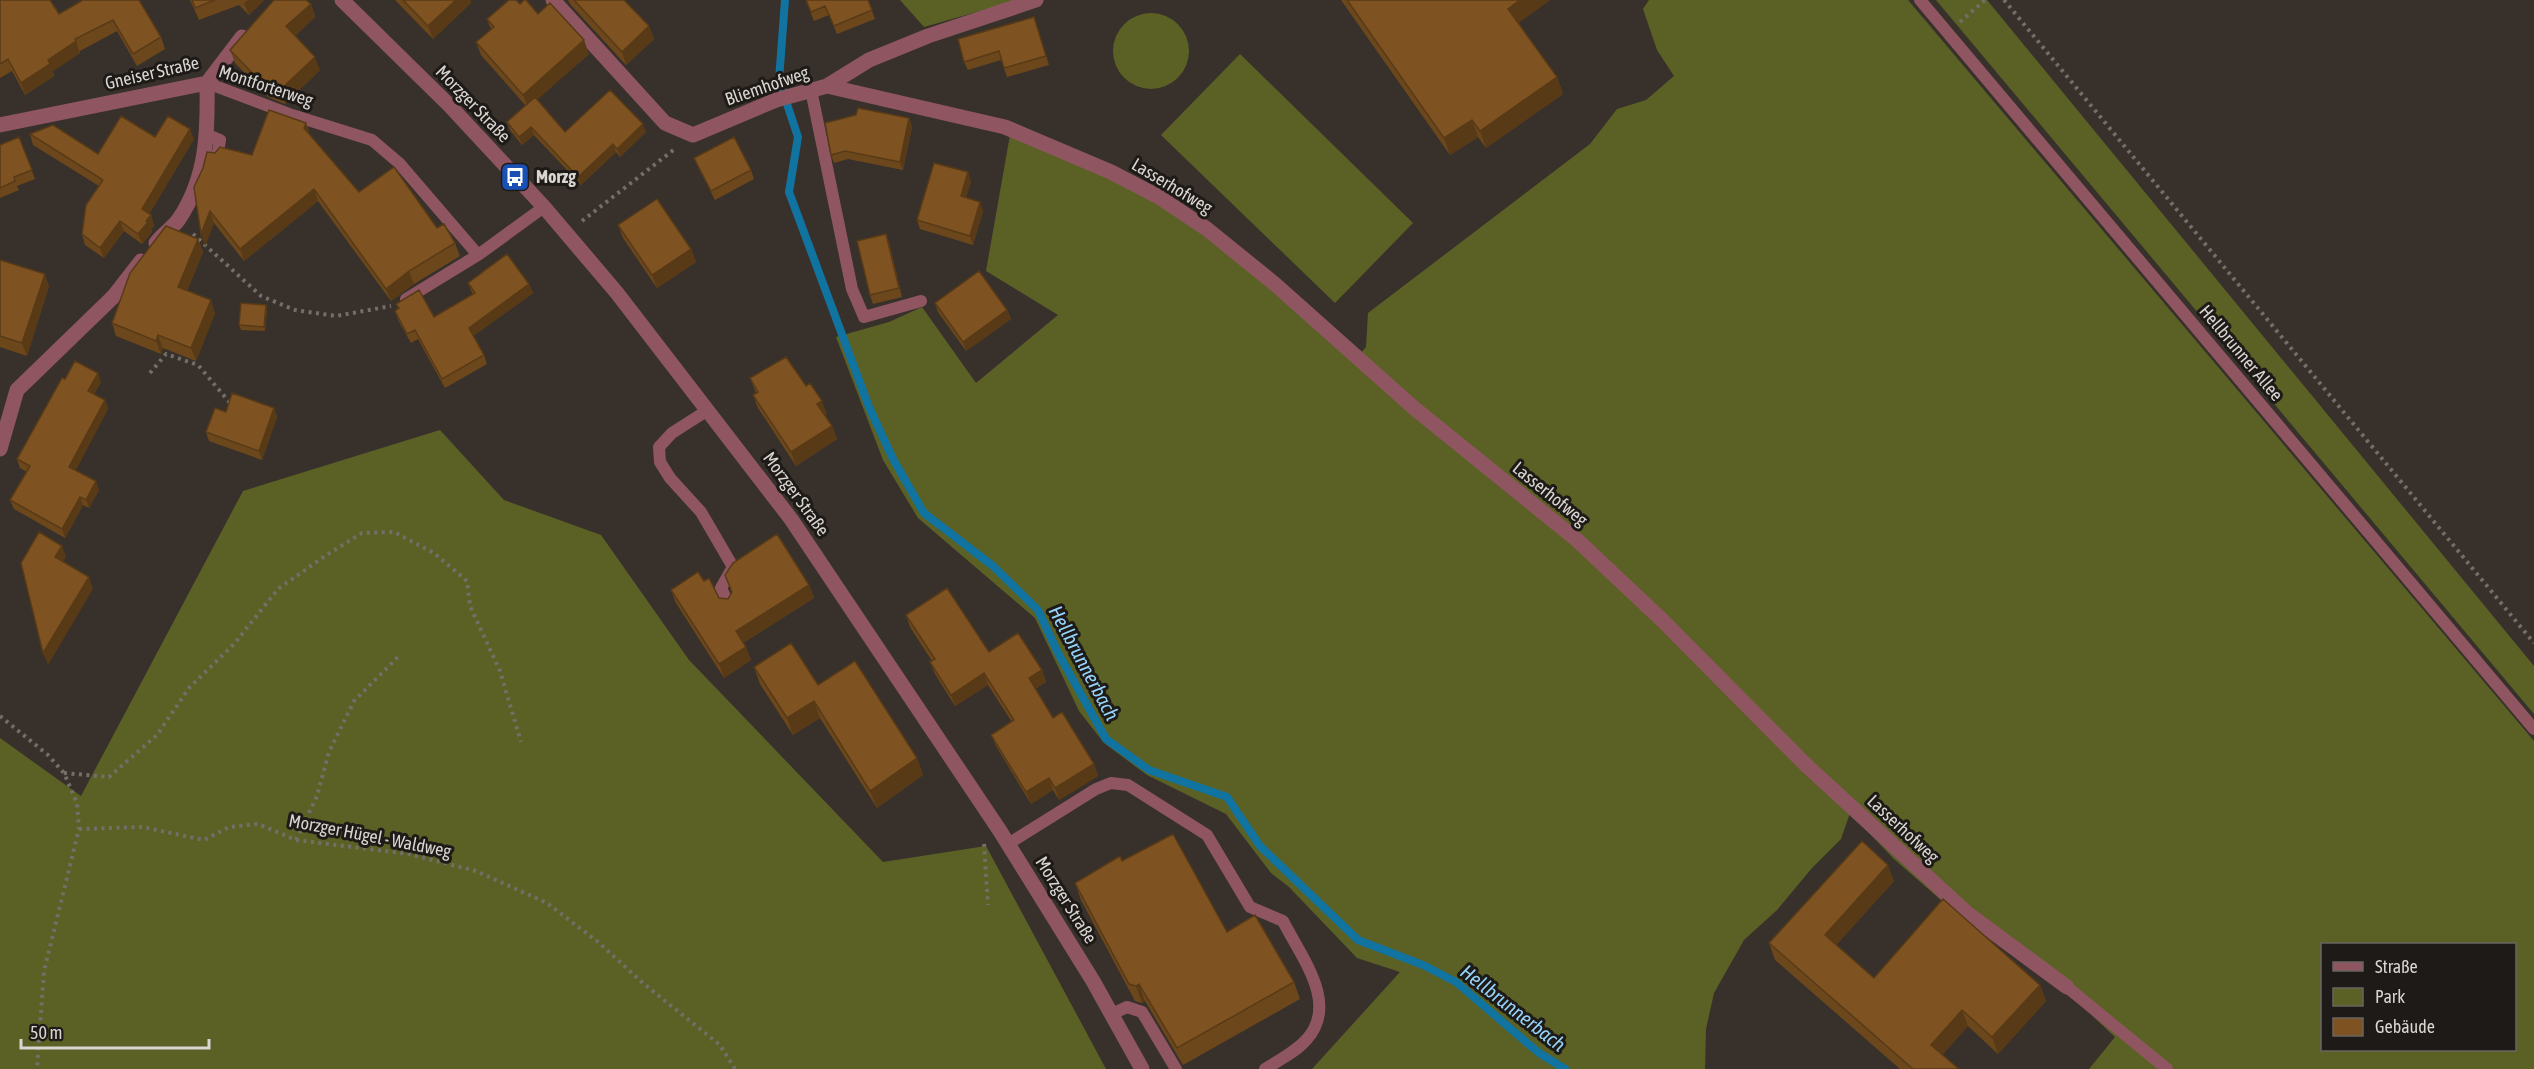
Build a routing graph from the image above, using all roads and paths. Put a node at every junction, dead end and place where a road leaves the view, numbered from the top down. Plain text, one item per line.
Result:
1 (342, 0) edge
2 (553, 0) edge
3 (1036, 0) edge
4 (1920, 0) edge
5 (1985, 0) edge
6 (2004, 0) edge
7 (253, 24) edge
8 (1948, 33) junction
9 (207, 83) junction
10 (827, 86) junction
11 (811, 90) junction
12 (0, 125) edge
13 (208, 135) junction
14 (693, 135) junction
15 (217, 158) edge
16 (544, 207) junction
17 (178, 220) junction
18 (579, 224) dead end
19 (478, 255) junction
20 (921, 301) dead end
21 (398, 304) joint
22 (150, 373) dead end
23 (234, 407) edge
24 (708, 410) junction
25 (0, 449) edge
26 (729, 605) edge
27 (2534, 643) edge
28 (400, 655) dead end
29 (0, 716) edge
30 (2534, 729) edge
31 (521, 742) dead end
32 (64, 773) junction
33 (79, 829) junction
34 (984, 838) dead end
35 (296, 840) junction
36 (1008, 844) junction
37 (988, 905) dead end
38 (2067, 987) joint
39 (1112, 1014) junction
40 (37, 1069) edge
41 (735, 1069) edge
42 (1142, 1069) edge
43 (1176, 1069) edge
44 (1265, 1069) edge
45 (2167, 1069) edge

1 - 16 street, Morzger Straße
2 - 14 street
3 - 10 street, Bliemhofweg
4 - 8 lane, Hellbrunner Allee
5 - 8 path
6 - 27 path
7 - 9 street, Gneiser Straße
8 - 30 lane, Hellbrunner Allee
9 - 12 street, Gneiser Straße
9 - 13 street, Montforterweg
9 - 19 lane, Montforterweg
10 - 11 street, Bliemhofweg
10 - 38 street, Lasserhofweg
11 - 14 street, Bliemhofweg
11 - 20 lane
13 - 15 lane
13 - 17 street, Montforterweg
14 - 18 path
16 - 19 lane
16 - 24 street, Morzger Straße
17 - 21 path
17 - 25 street, Montforterweg
19 - 21 lane
22 - 23 path
24 - 26 lane
24 - 36 street, Morzger Straße
28 - 35 path
29 - 32 path
31 - 32 path
32 - 33 path
33 - 35 path, Morzger Hügel - Waldweg
33 - 40 path
34 - 37 path
35 - 41 path, Morzger Hügel - Waldweg
36 - 39 street, Morzger Straße
36 - 44 lane
38 - 45 lane, Lasserhofweg
39 - 42 street, Morzger Straße
39 - 43 lane

